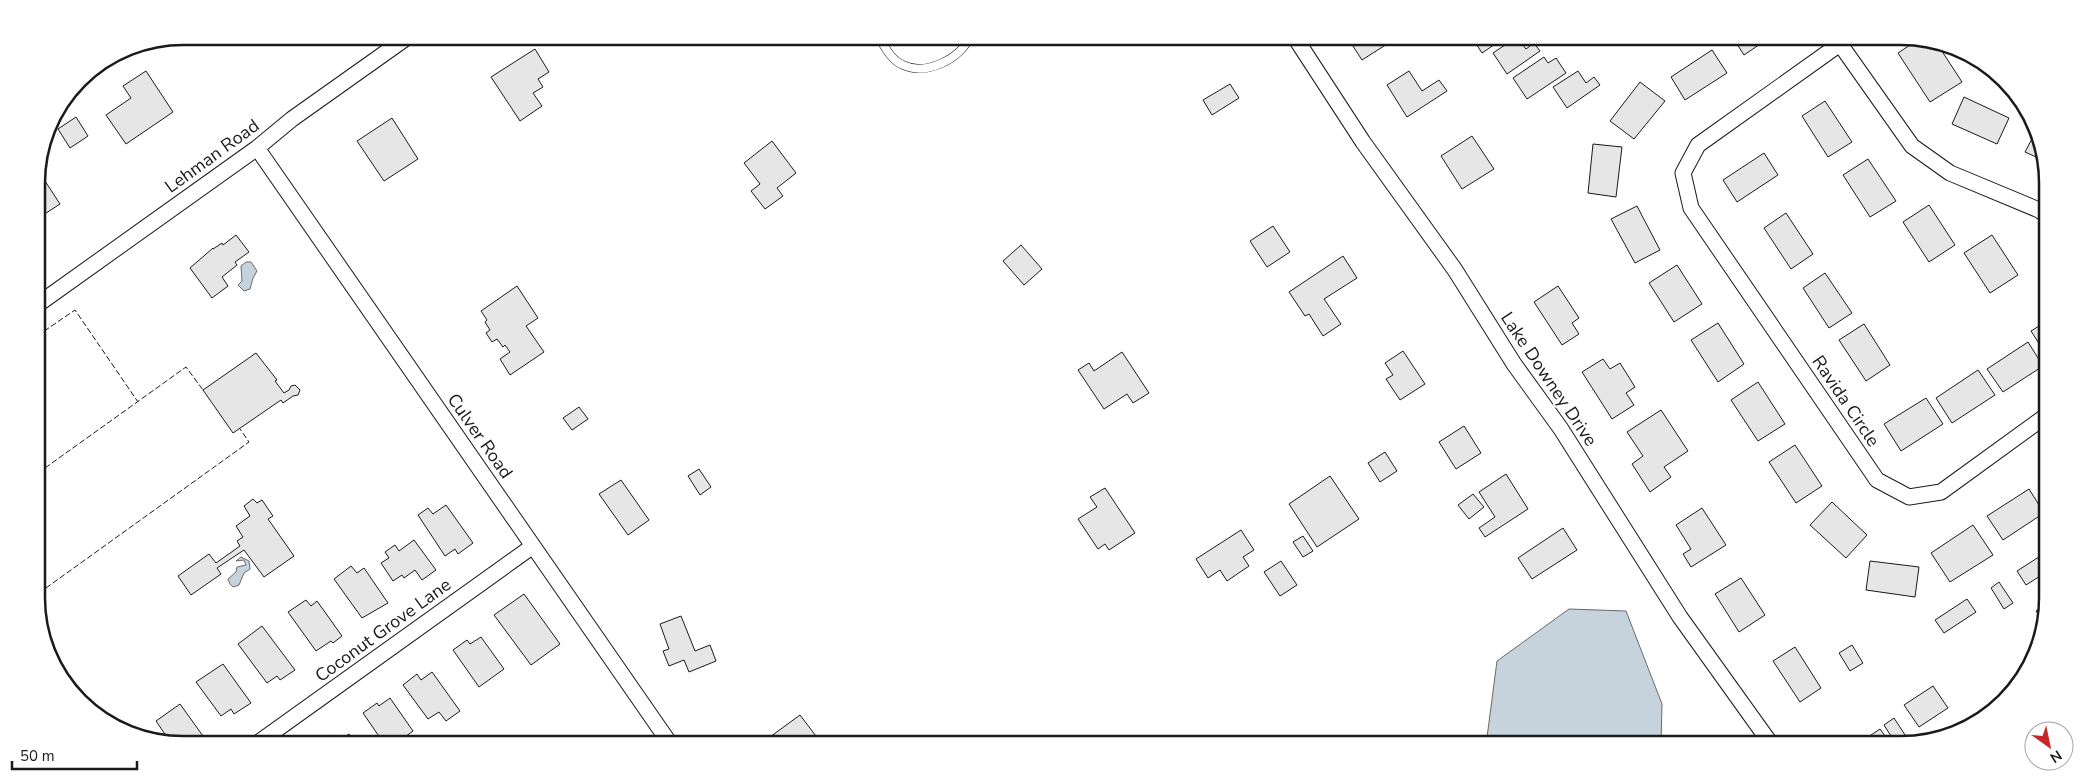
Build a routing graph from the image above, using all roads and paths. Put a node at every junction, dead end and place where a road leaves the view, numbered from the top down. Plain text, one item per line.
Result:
1 (397, 45) edge
2 (884, 45) edge
3 (964, 45) edge
4 (1300, 45) edge
5 (1839, 45) edge
6 (1849, 45) edge
7 (257, 148) junction
8 (2039, 211) edge
9 (45, 299) edge
10 (2039, 421) edge
11 (533, 546) junction
12 (268, 736) edge
13 (665, 736) edge
14 (1765, 736) edge

1 - 7 street, Lehman Road
2 - 3 lane
4 - 14 street, Lake Downey Drive
5 - 10 street, Ravida Circle
6 - 8 street
7 - 9 street, Lehman Road
7 - 11 street, Culver Road
11 - 12 street, Coconut Grove Lane
11 - 13 street, Culver Road

